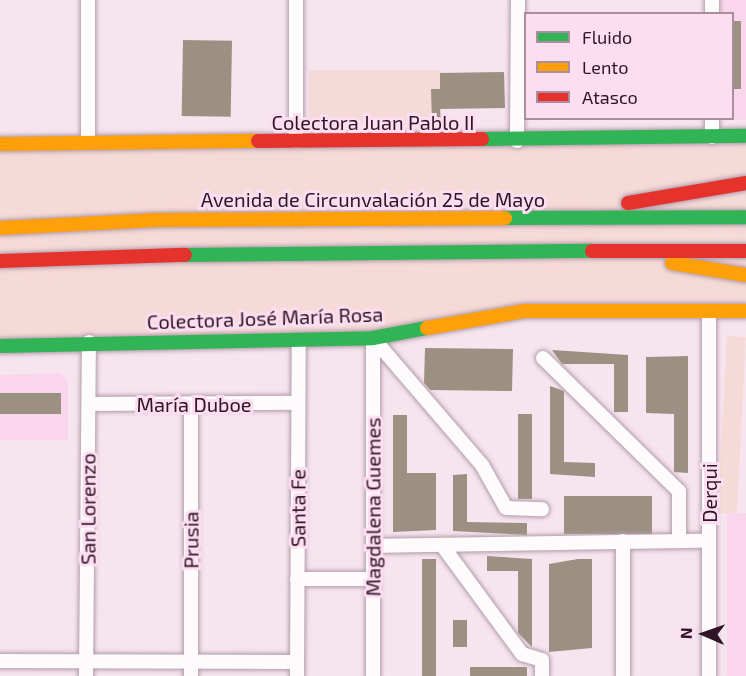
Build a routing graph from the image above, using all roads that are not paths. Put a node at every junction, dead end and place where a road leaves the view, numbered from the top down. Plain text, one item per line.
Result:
1 (88, 0) edge
2 (296, 0) edge
3 (518, 0) edge
4 (712, 120) edge
5 (746, 136) edge
6 (712, 137) junction
7 (296, 141) junction
8 (517, 141) junction
9 (87, 143) junction
10 (0, 144) edge
11 (746, 183) edge
12 (455, 217) junction
13 (746, 217) edge
14 (0, 228) edge
15 (580, 251) junction
16 (746, 251) edge
17 (0, 261) edge
18 (746, 275) edge
19 (709, 311) junction
20 (746, 311) edge
21 (373, 338) junction
22 (299, 341) junction
23 (89, 342) junction
24 (0, 346) edge
25 (543, 358) dead end
26 (298, 403) junction
27 (89, 404) junction
28 (191, 404) junction
29 (542, 509) dead end
30 (709, 540) junction
31 (623, 541) junction
32 (679, 541) junction
33 (442, 545) junction
34 (373, 546) junction
35 (297, 579) junction
36 (373, 579) junction
37 (0, 661) edge
38 (190, 661) junction
39 (87, 662) junction
40 (297, 669) edge
41 (86, 676) edge
42 (190, 676) edge
43 (373, 676) edge
44 (542, 676) edge
45 (623, 676) edge
46 (709, 676) edge

1 - 9 street
2 - 7 street
3 - 8 street
4 - 6 street
5 - 6 main road, Colectora Juan Pablo II
6 - 8 main road, Colectora Juan Pablo II
7 - 8 main road, Colectora Juan Pablo II
7 - 9 main road, Colectora Juan Pablo II
9 - 10 main road, Colectora Juan Pablo II
11 - 12 main road
12 - 13 main road, Avenida de Circunvalación 25 de Mayo
12 - 14 main road, Avenida de Circunvalación 25 de Mayo
15 - 16 main road
15 - 17 main road
15 - 18 main road
19 - 20 main road, Colectora José María Rosa
19 - 21 main road, Colectora José María Rosa
19 - 30 street, Derqui
21 - 22 main road, Colectora José María Rosa
21 - 29 street
21 - 34 street, Magdalena Guemes
22 - 23 main road, Colectora José María Rosa
22 - 26 street, Santa Fe
23 - 24 main road, Colectora José María Rosa
23 - 27 street, San Lorenzo
25 - 32 street
26 - 28 street, María Duboe
26 - 35 street, Santa Fe
27 - 28 street, María Duboe
27 - 39 street, San Lorenzo
28 - 38 street, Prusia
30 - 32 street
30 - 46 street, Derqui
31 - 32 street
31 - 33 street
31 - 45 street
33 - 34 street
33 - 44 street
34 - 36 street, Magdalena Guemes
35 - 36 street
35 - 40 street, Santa Fe
36 - 43 street, Magdalena Guemes
37 - 39 street
38 - 39 street
38 - 40 street
38 - 42 street, Prusia
39 - 41 street, San Lorenzo

